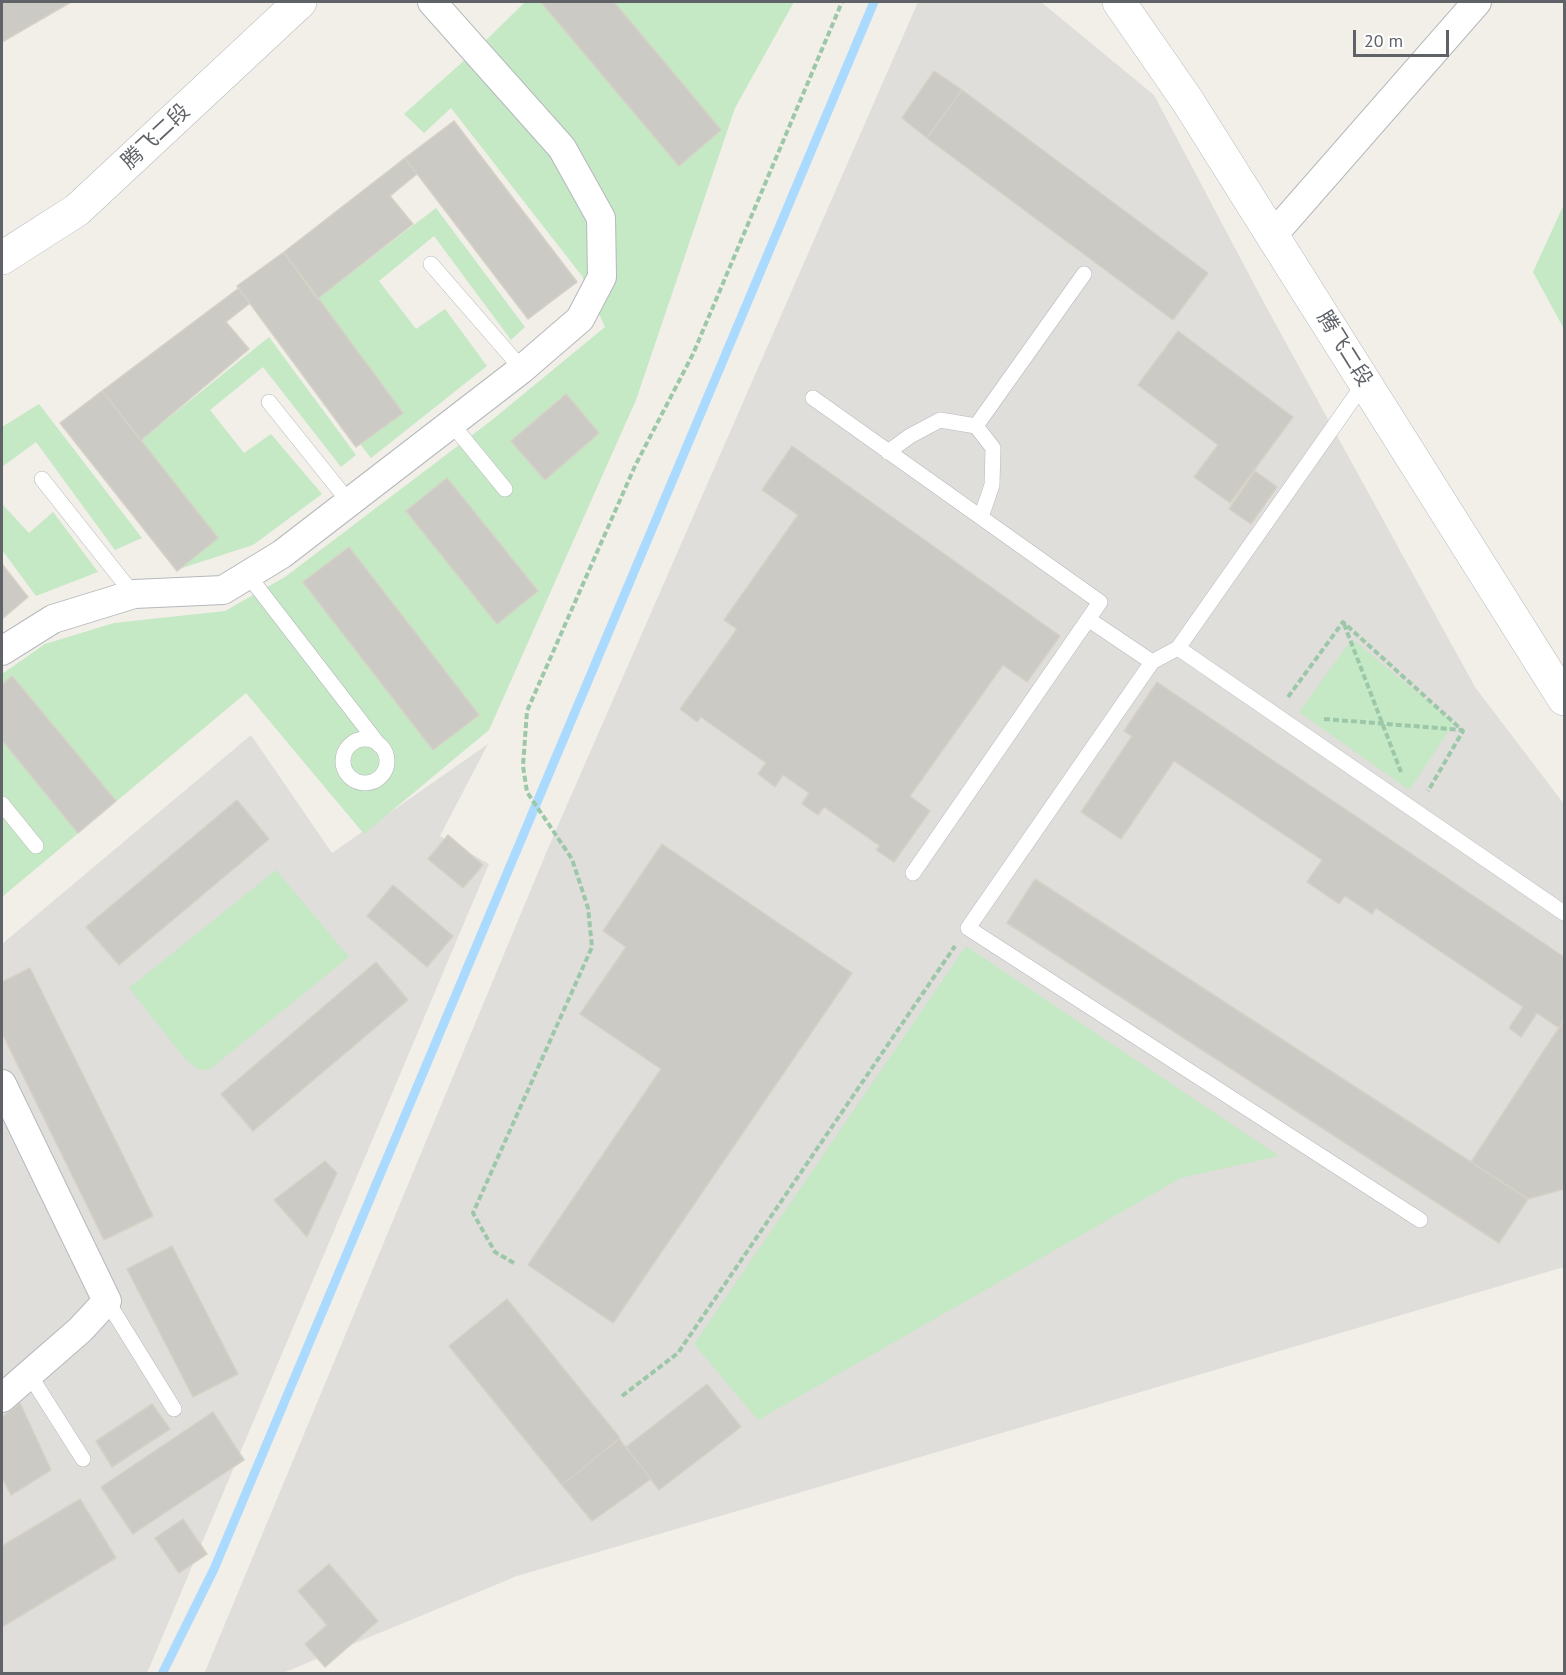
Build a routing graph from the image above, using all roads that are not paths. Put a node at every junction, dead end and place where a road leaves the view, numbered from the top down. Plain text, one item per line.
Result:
1 (300, 2) edge
2 (432, 2) edge
3 (1119, 2) edge
4 (1477, 2) edge
5 (1273, 235) junction
6 (2, 258) edge
7 (431, 264) dead end
8 (1084, 274) dead end
9 (522, 369) junction
10 (1365, 382) junction
11 (813, 398) dead end
12 (269, 402) dead end
13 (451, 423) junction
14 (976, 426) junction
15 (888, 452) junction
16 (42, 478) dead end
17 (505, 489) dead end
18 (349, 502) junction
19 (981, 517) junction
20 (248, 575) junction
21 (133, 594) junction
22 (1088, 619) junction
23 (1178, 648) junction
24 (2, 651) edge
25 (1152, 662) junction
26 (1564, 699) edge
27 (379, 745) dead end
28 (2, 804) edge
29 (36, 846) dead end
30 (913, 873) dead end
31 (1564, 914) edge
32 (2, 1084) edge
33 (1420, 1220) dead end
34 (107, 1301) junction
35 (28, 1374) junction
36 (2, 1398) edge
37 (174, 1409) dead end
38 (83, 1459) dead end

1 - 6 street, 腾飞二段
2 - 9 street
3 - 5 street, 腾飞二段
4 - 5 street
5 - 10 street, 腾飞二段
7 - 9 lane
8 - 14 lane
9 - 13 street
10 - 23 lane
10 - 26 street, 腾飞二段
11 - 15 lane
12 - 18 lane
13 - 17 lane
13 - 18 street
14 - 15 lane
14 - 19 lane
15 - 19 lane
16 - 21 lane
18 - 20 street
19 - 22 lane
20 - 21 street
20 - 27 lane
21 - 24 street
22 - 25 lane
22 - 30 lane
23 - 25 lane
23 - 31 lane
25 - 33 lane
28 - 29 lane
32 - 34 street
34 - 35 street
34 - 37 lane
35 - 36 street
35 - 38 lane

